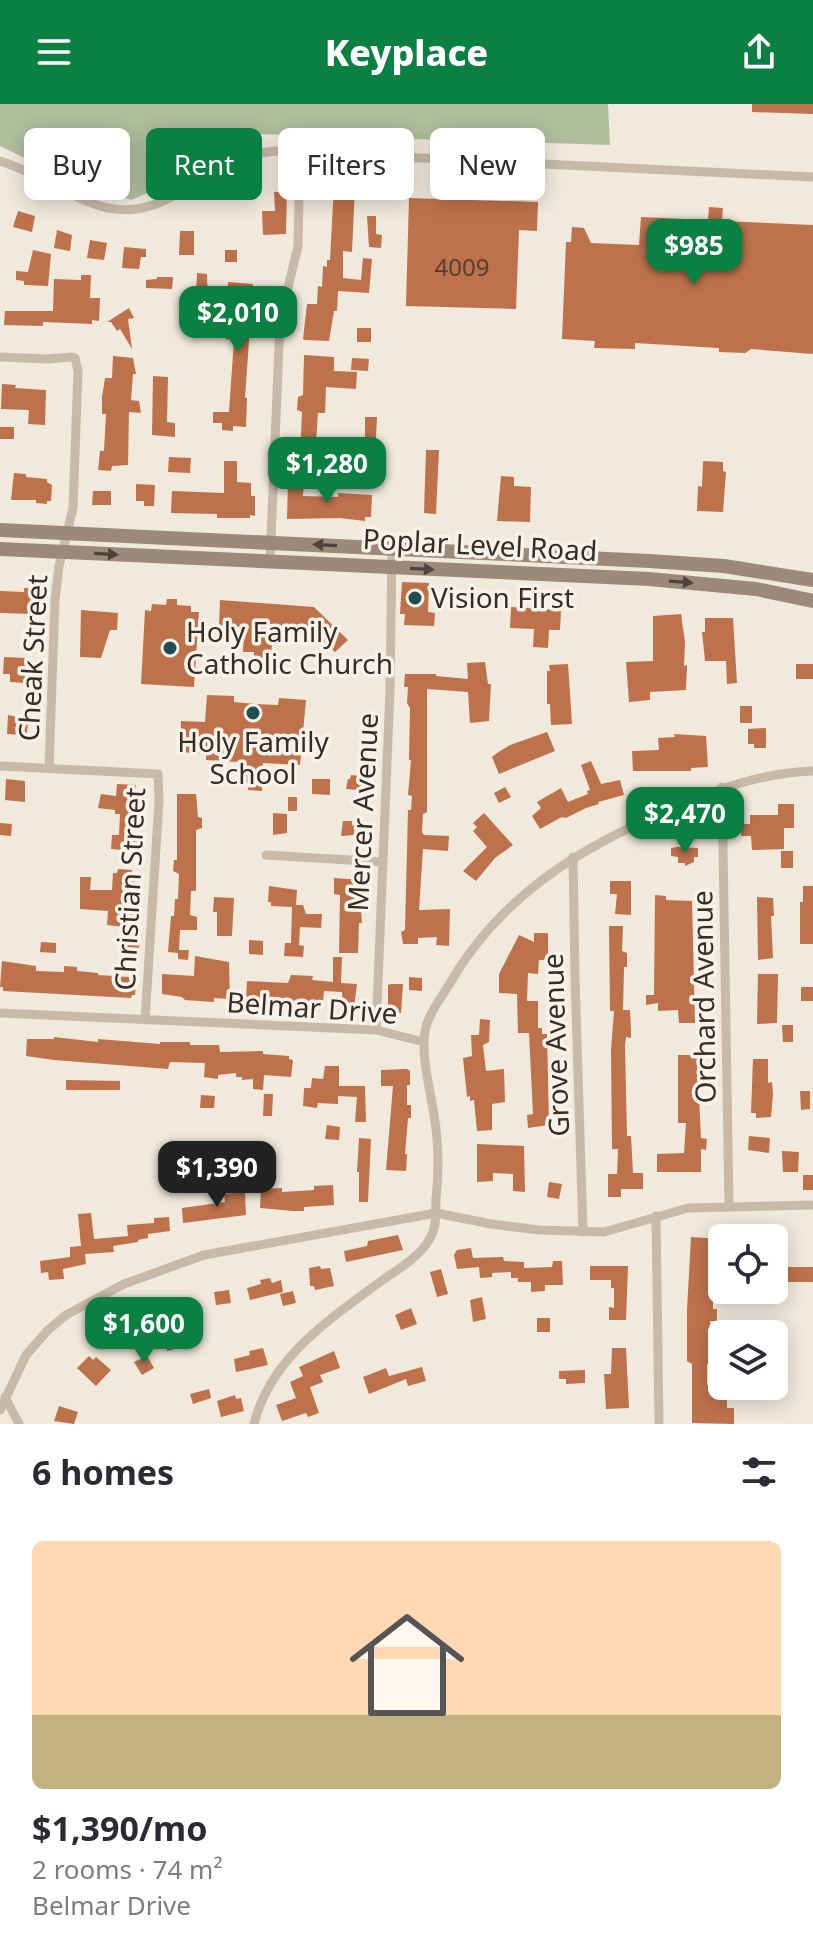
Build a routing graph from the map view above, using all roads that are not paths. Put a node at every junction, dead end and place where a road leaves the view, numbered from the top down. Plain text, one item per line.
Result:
1 (278, 152) edge
2 (414, 158) edge
3 (0, 161) edge
4 (813, 177) edge
5 (299, 200) edge
6 (0, 357) edge
7 (0, 530) edge
8 (68, 534) junction
9 (271, 543) junction
10 (392, 548) junction
11 (0, 549) edge
12 (63, 552) junction
13 (649, 561) junction
14 (270, 562) junction
15 (392, 567) junction
16 (649, 579) junction
17 (813, 580) edge
18 (813, 601) edge
19 (0, 766) edge
20 (49, 768) junction
21 (813, 771) edge
22 (722, 787) junction
23 (266, 855) dead end
24 (573, 857) junction
25 (382, 862) junction
26 (0, 1013) edge
27 (145, 1020) junction
28 (376, 1030) junction
29 (424, 1042) junction
30 (813, 1205) edge
31 (729, 1206) junction
32 (436, 1213) junction
33 (656, 1216) junction
34 (583, 1232) junction
35 (5, 1397) junction
36 (0, 1410) edge
37 (19, 1424) edge
38 (254, 1424) edge
39 (659, 1424) edge

1 - 3 street
2 - 4 street
5 - 9 street
6 - 8 street, Cheak Street
7 - 8 main road, Poplar Level Road
8 - 9 main road, Poplar Level Road
8 - 12 street, Cheak Street
10 -> 9 main road, Poplar Level Road
9 - 14 street
10 - 13 main road, Poplar Level Road
10 - 15 street, Mercer Avenue
11 - 12 main road, Poplar Level Road
12 -> 14 main road, Poplar Level Road
12 - 20 street, Cheak Street
13 - 16 main road
13 - 17 main road, Poplar Level Road
14 - 15 main road, Poplar Level Road
15 -> 16 main road, Poplar Level Road
15 - 25 street, Mercer Avenue
16 -> 18 main road, Poplar Level Road
19 - 20 street
20 - 27 street, Christian Street
21 - 22 street
22 - 24 street
22 - 31 street, Orchard Avenue
23 - 25 street
24 - 29 street
24 - 34 street, Grove Avenue
25 - 28 street, Mercer Avenue
26 - 27 street, Belmar Drive
27 - 28 street, Belmar Drive
28 - 29 street, Belmar Drive
29 - 32 street, Belmar Drive
30 - 31 street
31 - 33 street
32 - 34 street
32 - 35 street
32 - 38 street, Belmar Drive
33 - 34 street
33 - 39 street
35 - 36 street
35 - 37 street

